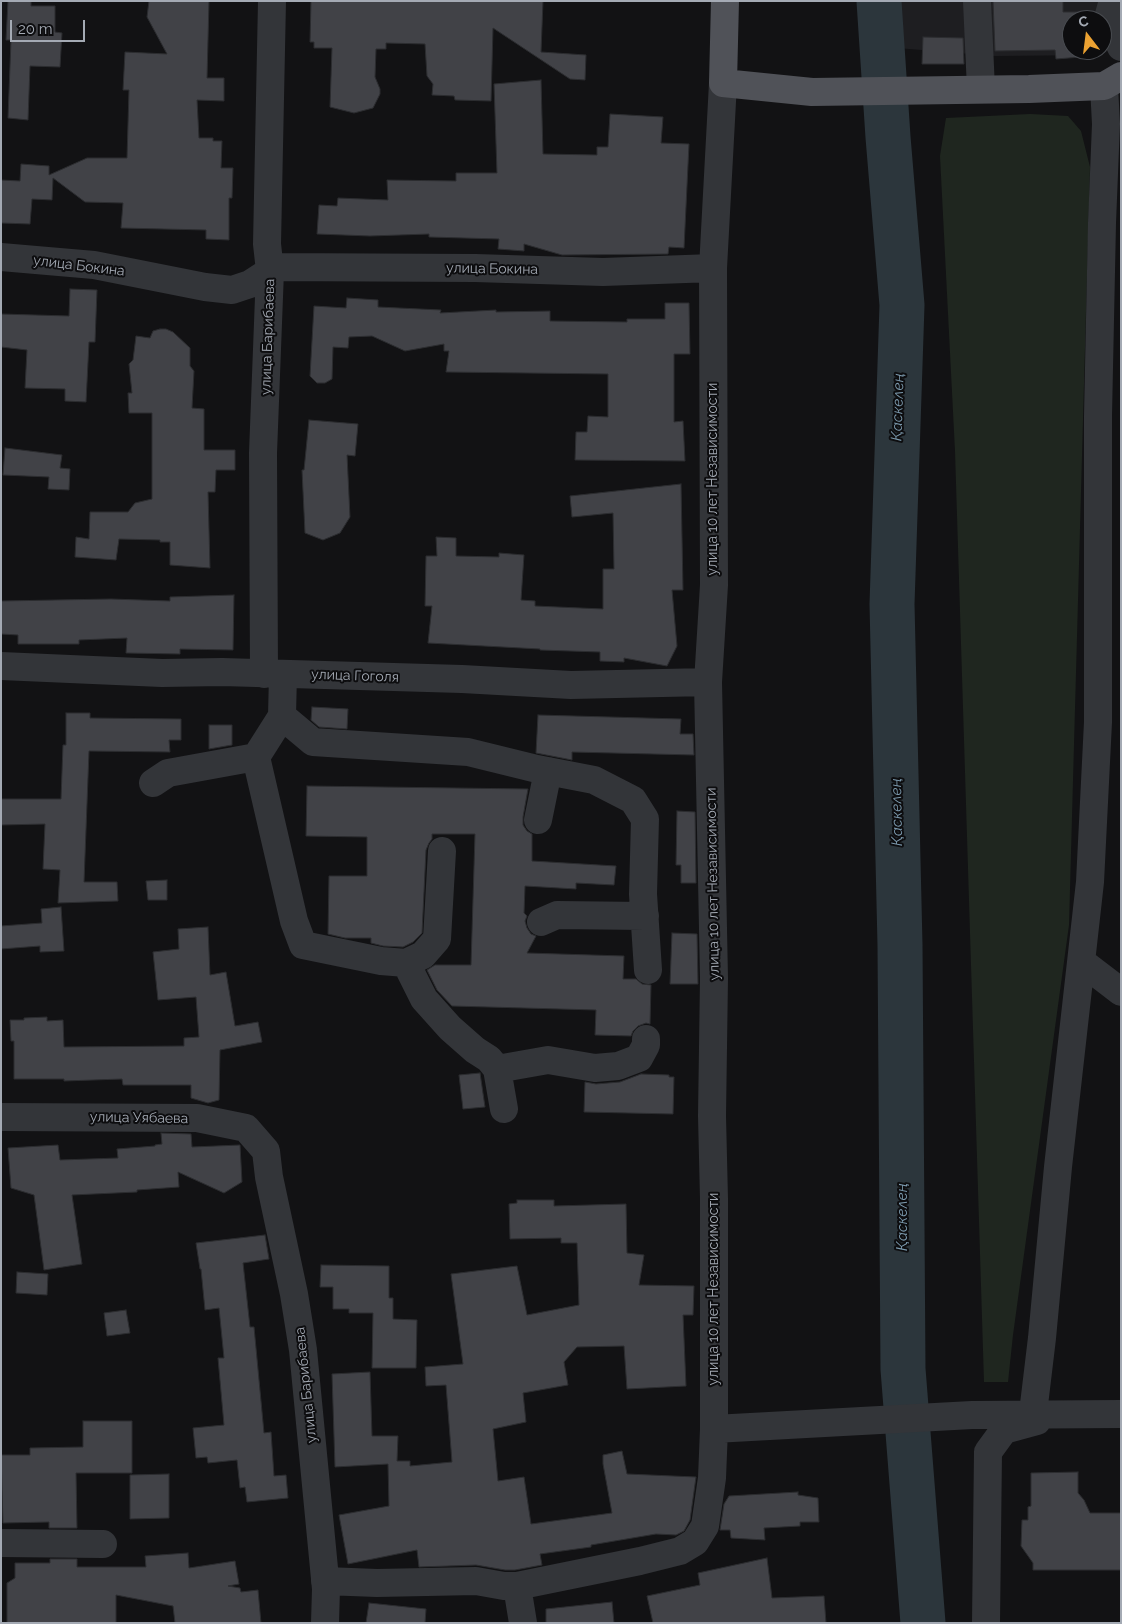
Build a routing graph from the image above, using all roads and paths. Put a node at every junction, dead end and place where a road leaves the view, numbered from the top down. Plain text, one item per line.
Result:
1 (272, 1) edge
2 (725, 1) edge
3 (977, 1) edge
4 (1118, 1) edge
5 (1121, 47) edge
6 (1112, 81) edge
7 (723, 83) junction
8 (981, 89) junction
9 (1, 257) edge
10 (713, 268) junction
11 (270, 269) junction
12 (1, 666) edge
13 (273, 674) junction
14 (708, 682) junction
15 (282, 716) junction
16 (256, 757) junction
17 (548, 771) junction
18 (153, 783) dead end
19 (538, 820) dead end
20 (442, 851) dead end
21 (645, 916) junction
22 (541, 922) dead end
23 (1082, 962) junction
24 (406, 963) junction
25 (648, 970) dead end
26 (1121, 992) edge
27 (646, 1039) dead end
28 (497, 1069) junction
29 (504, 1109) dead end
30 (1, 1117) edge
31 (266, 1151) joint
32 (1044, 1414) junction
33 (1121, 1414) edge
34 (714, 1429) junction
35 (1, 1543) edge
36 (104, 1544) dead end
37 (325, 1581) junction
38 (517, 1586) junction
39 (325, 1623) edge
40 (523, 1623) edge
41 (986, 1623) edge

1 - 11 street, улица Барибаева
2 - 7 main road, улица 10 лет Независимости
3 - 8 street
4 - 5 street
6 - 8 main road
6 - 23 street
7 - 8 main road
7 - 10 street, улица 10 лет Независимости
9 - 11 street, улица Бокина
10 - 11 street, улица Бокина
10 - 14 street, улица 10 лет Независимости
11 - 13 street, улица Барибаева
12 - 13 street, улица Гоголя
13 - 14 street, улица Гоголя
13 - 15 street, улица Барибаева
14 - 34 street, улица 10 лет Независимости
15 - 16 street
15 - 17 street
16 - 18 street
16 - 24 street
17 - 19 street
17 - 21 street
20 - 24 street
21 - 22 street
21 - 25 street
23 - 26 street
23 - 32 street
24 - 28 street
27 - 28 street
28 - 29 street
30 - 31 street, улица Уябаева
31 - 37 street, улица Барибаева
32 - 33 street
32 - 34 street
32 - 41 street
34 - 38 street, улица 10 лет Независимости
35 - 36 street
37 - 38 street, улица 10 лет Независимости
37 - 39 street, улица Барибаева
38 - 40 street

